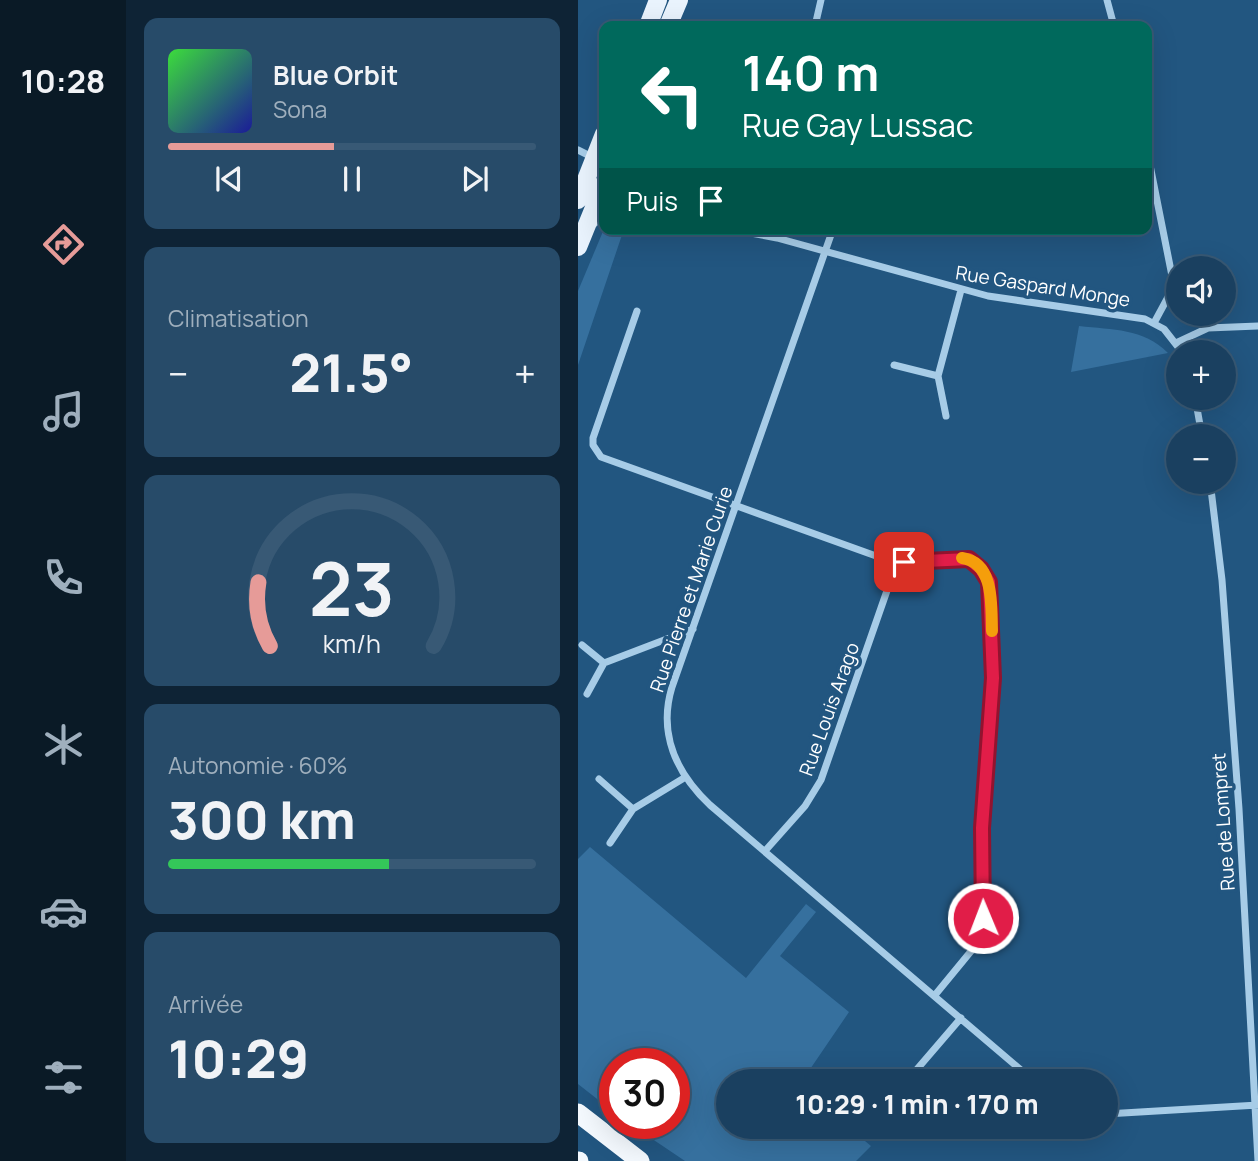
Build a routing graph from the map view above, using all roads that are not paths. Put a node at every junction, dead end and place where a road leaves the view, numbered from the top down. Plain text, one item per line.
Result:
1 (658, 0) edge
2 (679, 0) edge
3 (821, 0) edge
4 (1107, 0) edge
5 (650, 21) edge
6 (670, 21) edge
7 (816, 21) edge
8 (1113, 21) edge
9 (592, 157) edge
10 (583, 173) edge
11 (1152, 176) edge
12 (599, 181) edge
13 (599, 196) edge
14 (578, 200) edge
15 (599, 221) edge
16 (761, 235) edge
17 (770, 235) edge
18 (831, 235) edge
19 (777, 238) junction
20 (579, 244) edge
21 (826, 252) junction
22 (961, 290) junction
23 (637, 311) dead end
24 (1154, 323) junction
25 (1259, 326) edge
26 (1175, 340) edge
27 (1182, 340) edge
28 (894, 365) dead end
29 (938, 376) junction
30 (946, 416) dead end
31 (1212, 494) edge
32 (736, 505) junction
33 (897, 562) junction
34 (693, 629) junction
35 (582, 645) dead end
36 (604, 663) junction
37 (587, 694) dead end
38 (684, 778) junction
39 (599, 779) dead end
40 (633, 809) junction
41 (610, 844) dead end
42 (765, 851) junction
43 (935, 995) junction
44 (961, 1017) junction
45 (917, 1069) edge
46 (1020, 1069) edge
47 (1257, 1105) edge
48 (578, 1113) edge
49 (1118, 1113) edge
50 (640, 1161) edge
51 (1258, 1161) edge

1 - 5 main road
2 - 6 main road
3 - 7 street
4 - 8 street
9 - 10 main road
10 - 12 street
10 - 14 main road
11 - 24 street
13 - 20 main road
15 - 20 street
16 - 19 street, Rue Gaspard Monge
17 - 19 street, Rue Gaspard Monge
18 - 21 street, Rue Pierre et Marie Curie
19 - 21 street, Rue Gaspard Monge
21 - 22 street, Rue Gaspard Monge
21 - 32 street, Rue Pierre et Marie Curie
22 - 24 street, Rue Gaspard Monge
22 - 29 street
23 - 32 street
24 - 26 street, Rue Gaspard Monge
25 - 27 street
28 - 29 street
29 - 30 street
31 - 47 street, Rue de Lompret
32 - 33 street
32 - 34 street, Rue Pierre et Marie Curie
33 - 42 street, Rue Louis Arago
33 - 43 street
34 - 36 street
34 - 38 street, Rue Pierre et Marie Curie
35 - 36 street
36 - 37 street
38 - 40 street
38 - 42 street, Rue Pierre et Marie Curie
39 - 40 street
40 - 41 street
42 - 43 street, Rue Pierre et Marie Curie
43 - 44 street, Rue Pierre et Marie Curie
44 - 45 street
44 - 46 street, Rue Pierre et Marie Curie
47 - 49 street
47 - 51 street, Rue de Lompret
48 - 50 highway

